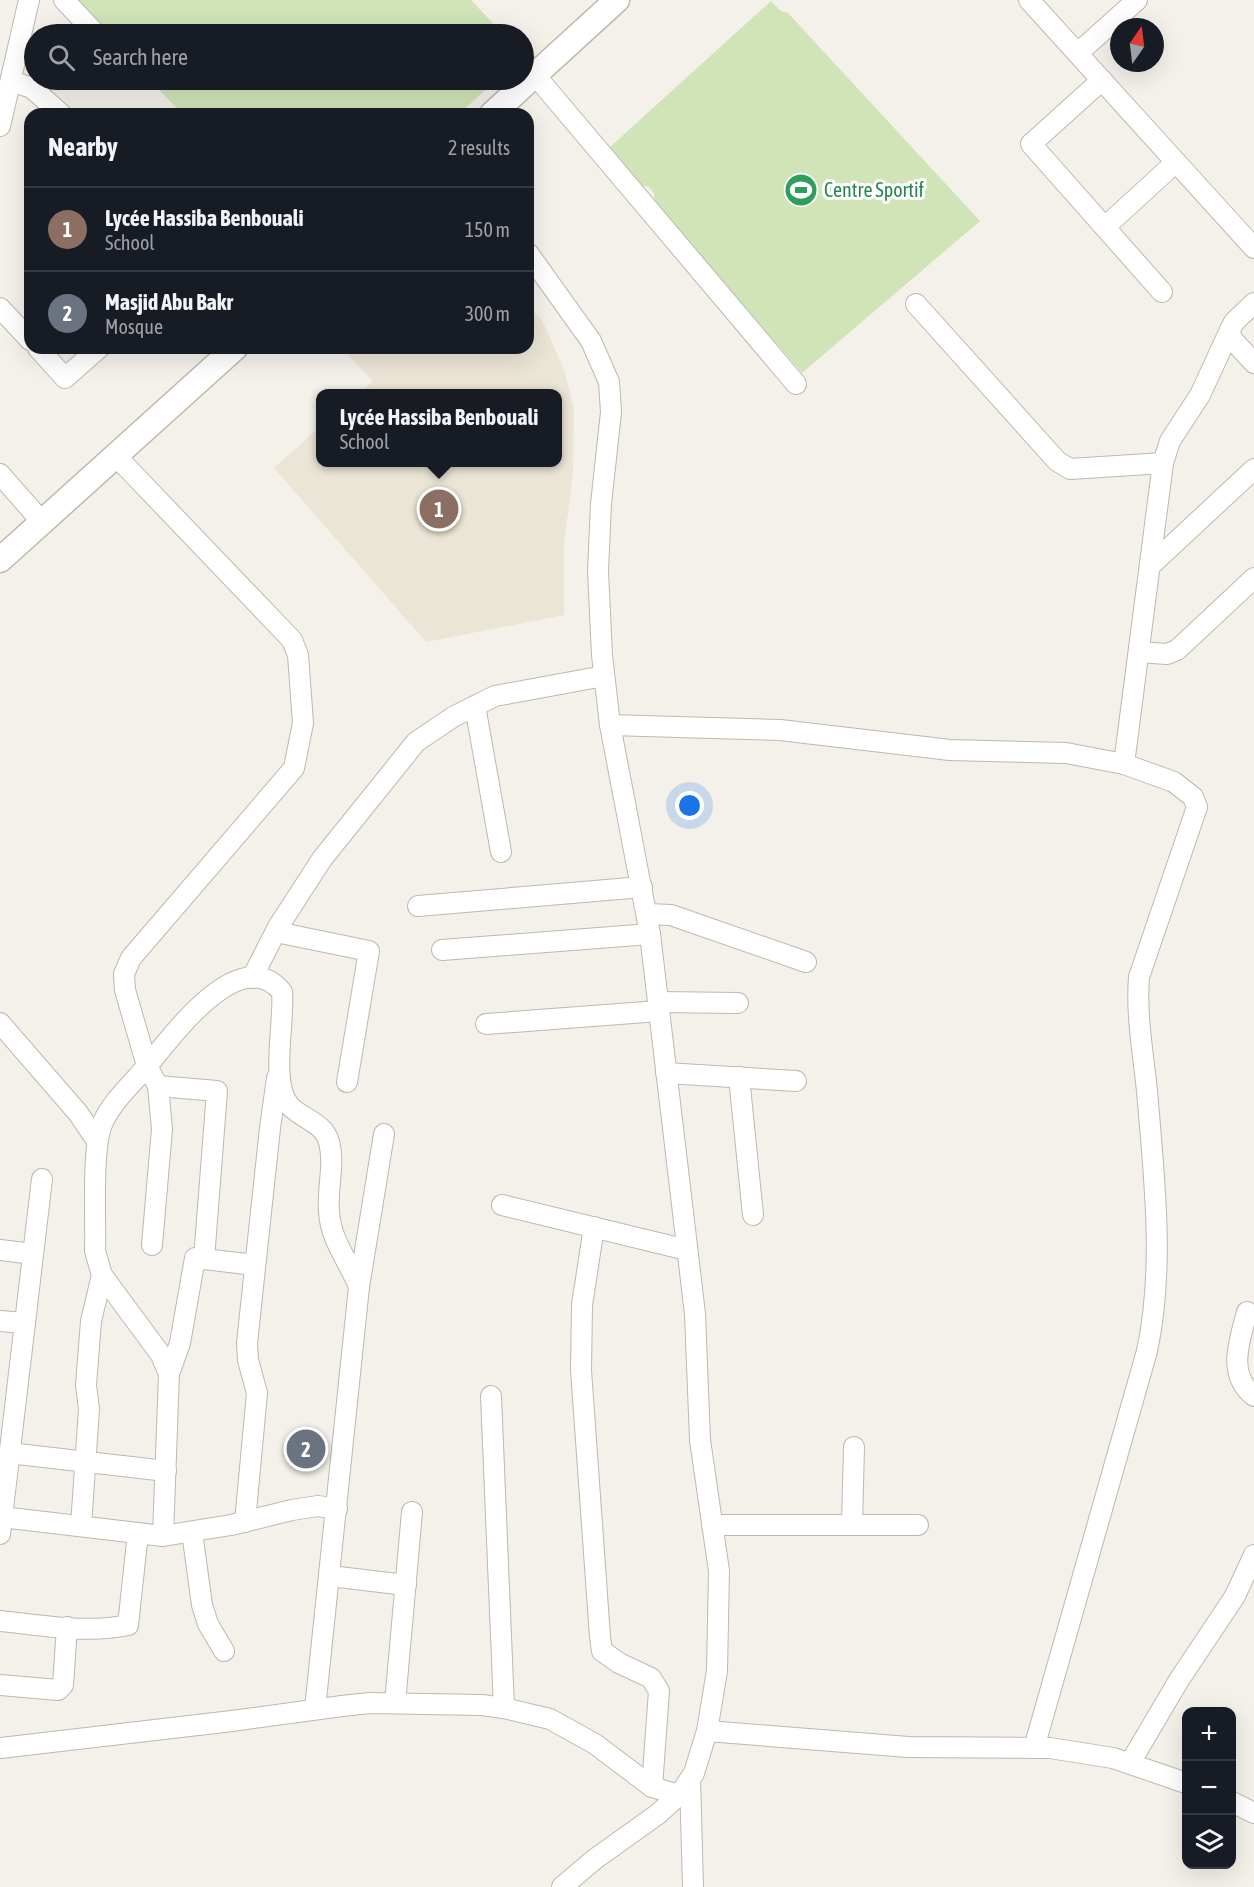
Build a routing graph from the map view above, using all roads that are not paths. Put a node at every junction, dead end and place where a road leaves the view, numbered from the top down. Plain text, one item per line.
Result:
1 (29, 0) edge
2 (64, 0) edge
3 (617, 0) edge
4 (1029, 0) edge
5 (1137, 0) edge
6 (87, 24) edge
7 (1078, 53) junction
8 (535, 75) joint
9 (11, 81) junction
10 (1102, 81) junction
11 (24, 85) edge
12 (34, 90) edge
13 (518, 90) edge
14 (54, 108) edge
15 (499, 108) edge
16 (1, 121) edge
17 (1176, 162) junction
18 (1105, 227) junction
19 (1254, 248) edge
20 (534, 261) edge
21 (1162, 292) dead end
22 (1254, 303) edge
23 (916, 304) dead end
24 (0, 308) edge
25 (1230, 330) junction
26 (24, 334) edge
27 (43, 354) edge
28 (92, 354) edge
29 (228, 354) edge
30 (1254, 363) edge
31 (796, 384) dead end
32 (116, 456) junction
33 (1163, 463) junction
34 (1254, 469) edge
35 (0, 474) edge
36 (42, 522) junction
37 (0, 560) edge
38 (1150, 566) junction
39 (1254, 578) edge
40 (1139, 652) junction
41 (604, 676) junction
42 (475, 706) junction
43 (610, 725) junction
44 (1124, 764) junction
45 (501, 852) dead end
46 (642, 887) junction
47 (418, 906) dead end
48 (647, 914) junction
49 (276, 932) junction
50 (650, 934) junction
51 (442, 950) dead end
52 (806, 962) dead end
53 (252, 978) junction
54 (738, 1003) dead end
55 (658, 1006) junction
56 (0, 1023) edge
57 (486, 1024) dead end
58 (280, 1064) junction
59 (147, 1066) junction
60 (666, 1072) junction
61 (739, 1077) junction
62 (796, 1081) dead end
63 (347, 1082) dead end
64 (158, 1086) junction
65 (384, 1134) dead end
66 (98, 1141) junction
67 (42, 1179) dead end
68 (502, 1205) dead end
69 (753, 1215) dead end
70 (594, 1227) junction
71 (152, 1245) dead end
72 (0, 1250) edge
73 (687, 1250) junction
74 (33, 1254) junction
75 (204, 1258) junction
76 (255, 1264) junction
77 (102, 1275) junction
78 (360, 1287) junction
79 (1247, 1312) dead end
80 (0, 1321) edge
81 (25, 1323) junction
82 (169, 1374) junction
83 (491, 1396) dead end
84 (1254, 1396) edge
85 (854, 1447) dead end
86 (9, 1453) junction
87 (84, 1463) junction
88 (166, 1471) junction
89 (337, 1509) junction
90 (412, 1512) dead end
91 (245, 1522) junction
92 (1, 1525) edge
93 (712, 1525) junction
94 (852, 1525) junction
95 (918, 1525) dead end
96 (81, 1526) junction
97 (192, 1532) junction
98 (138, 1533) junction
99 (163, 1536) junction
100 (1254, 1555) edge
101 (330, 1576) junction
102 (406, 1585) junction
103 (0, 1621) edge
104 (67, 1627) junction
105 (224, 1651) dead end
106 (0, 1685) edge
107 (395, 1703) junction
108 (504, 1708) junction
109 (315, 1709) junction
110 (707, 1731) junction
111 (0, 1748) edge
112 (1034, 1748) junction
113 (1130, 1763) junction
114 (1182, 1782) edge
115 (652, 1787) junction
116 (684, 1787) junction
117 (1236, 1804) edge
118 (1254, 1813) edge
119 (562, 1887) edge
120 (693, 1887) edge

1 - 9 street
2 - 6 street
3 - 8 street
4 - 7 street
5 - 7 street
7 - 10 street
8 - 31 street
9 - 11 street
9 - 16 street
10 - 17 street
10 - 18 street
12 - 14 street
13 - 15 street
17 - 18 street
17 - 19 street
18 - 21 street
20 - 41 street
22 - 25 street
23 - 33 street
24 - 26 street
25 - 30 street
25 - 33 street
27 - 28 street
29 - 32 street
32 - 36 street
32 - 59 street
33 - 38 street
34 - 38 street
35 - 36 street
36 - 37 street
38 - 40 street
39 - 40 street
40 - 44 street
41 - 42 street
41 - 43 street
42 - 45 street
42 - 49 street
43 - 44 street
43 - 46 street
44 - 112 street
46 - 47 street
46 - 48 street
48 - 50 street
48 - 52 street
49 - 53 street
49 - 63 street
50 - 51 street
50 - 55 street
53 - 58 street
53 - 59 street
54 - 55 street
55 - 57 street
55 - 60 street
56 - 66 street
58 - 76 street
58 - 78 street
59 - 64 street
59 - 66 street
60 - 61 street
60 - 73 street
61 - 62 street
61 - 69 street
64 - 71 street
64 - 75 street
65 - 78 street
66 - 77 street
67 - 74 street
68 - 70 street
70 - 73 street
70 - 115 street
72 - 74 street
73 - 93 street
74 - 81 street
75 - 76 street
75 - 82 street
76 - 91 street
77 - 82 street
77 - 87 street
78 - 89 street
79 - 84 street
80 - 81 street
81 - 86 street
82 - 88 street
83 - 108 street
85 - 94 street
86 - 87 street
86 - 92 street
87 - 88 street
87 - 96 street
88 - 99 street
89 - 91 street
89 - 101 street
90 - 102 street
91 - 97 street
92 - 96 street
93 - 94 street
93 - 110 street
94 - 95 street
96 - 98 street
97 - 99 street
97 - 105 street
98 - 99 street
98 - 104 street
100 - 113 street
101 - 102 street
101 - 109 street
102 - 107 street
103 - 104 street
104 - 106 street
107 - 108 street
107 - 109 street
108 - 115 street
109 - 111 street
110 - 112 street
110 - 116 street
112 - 113 street
113 - 114 street
115 - 116 street
116 - 119 street
116 - 120 street
117 - 118 street

